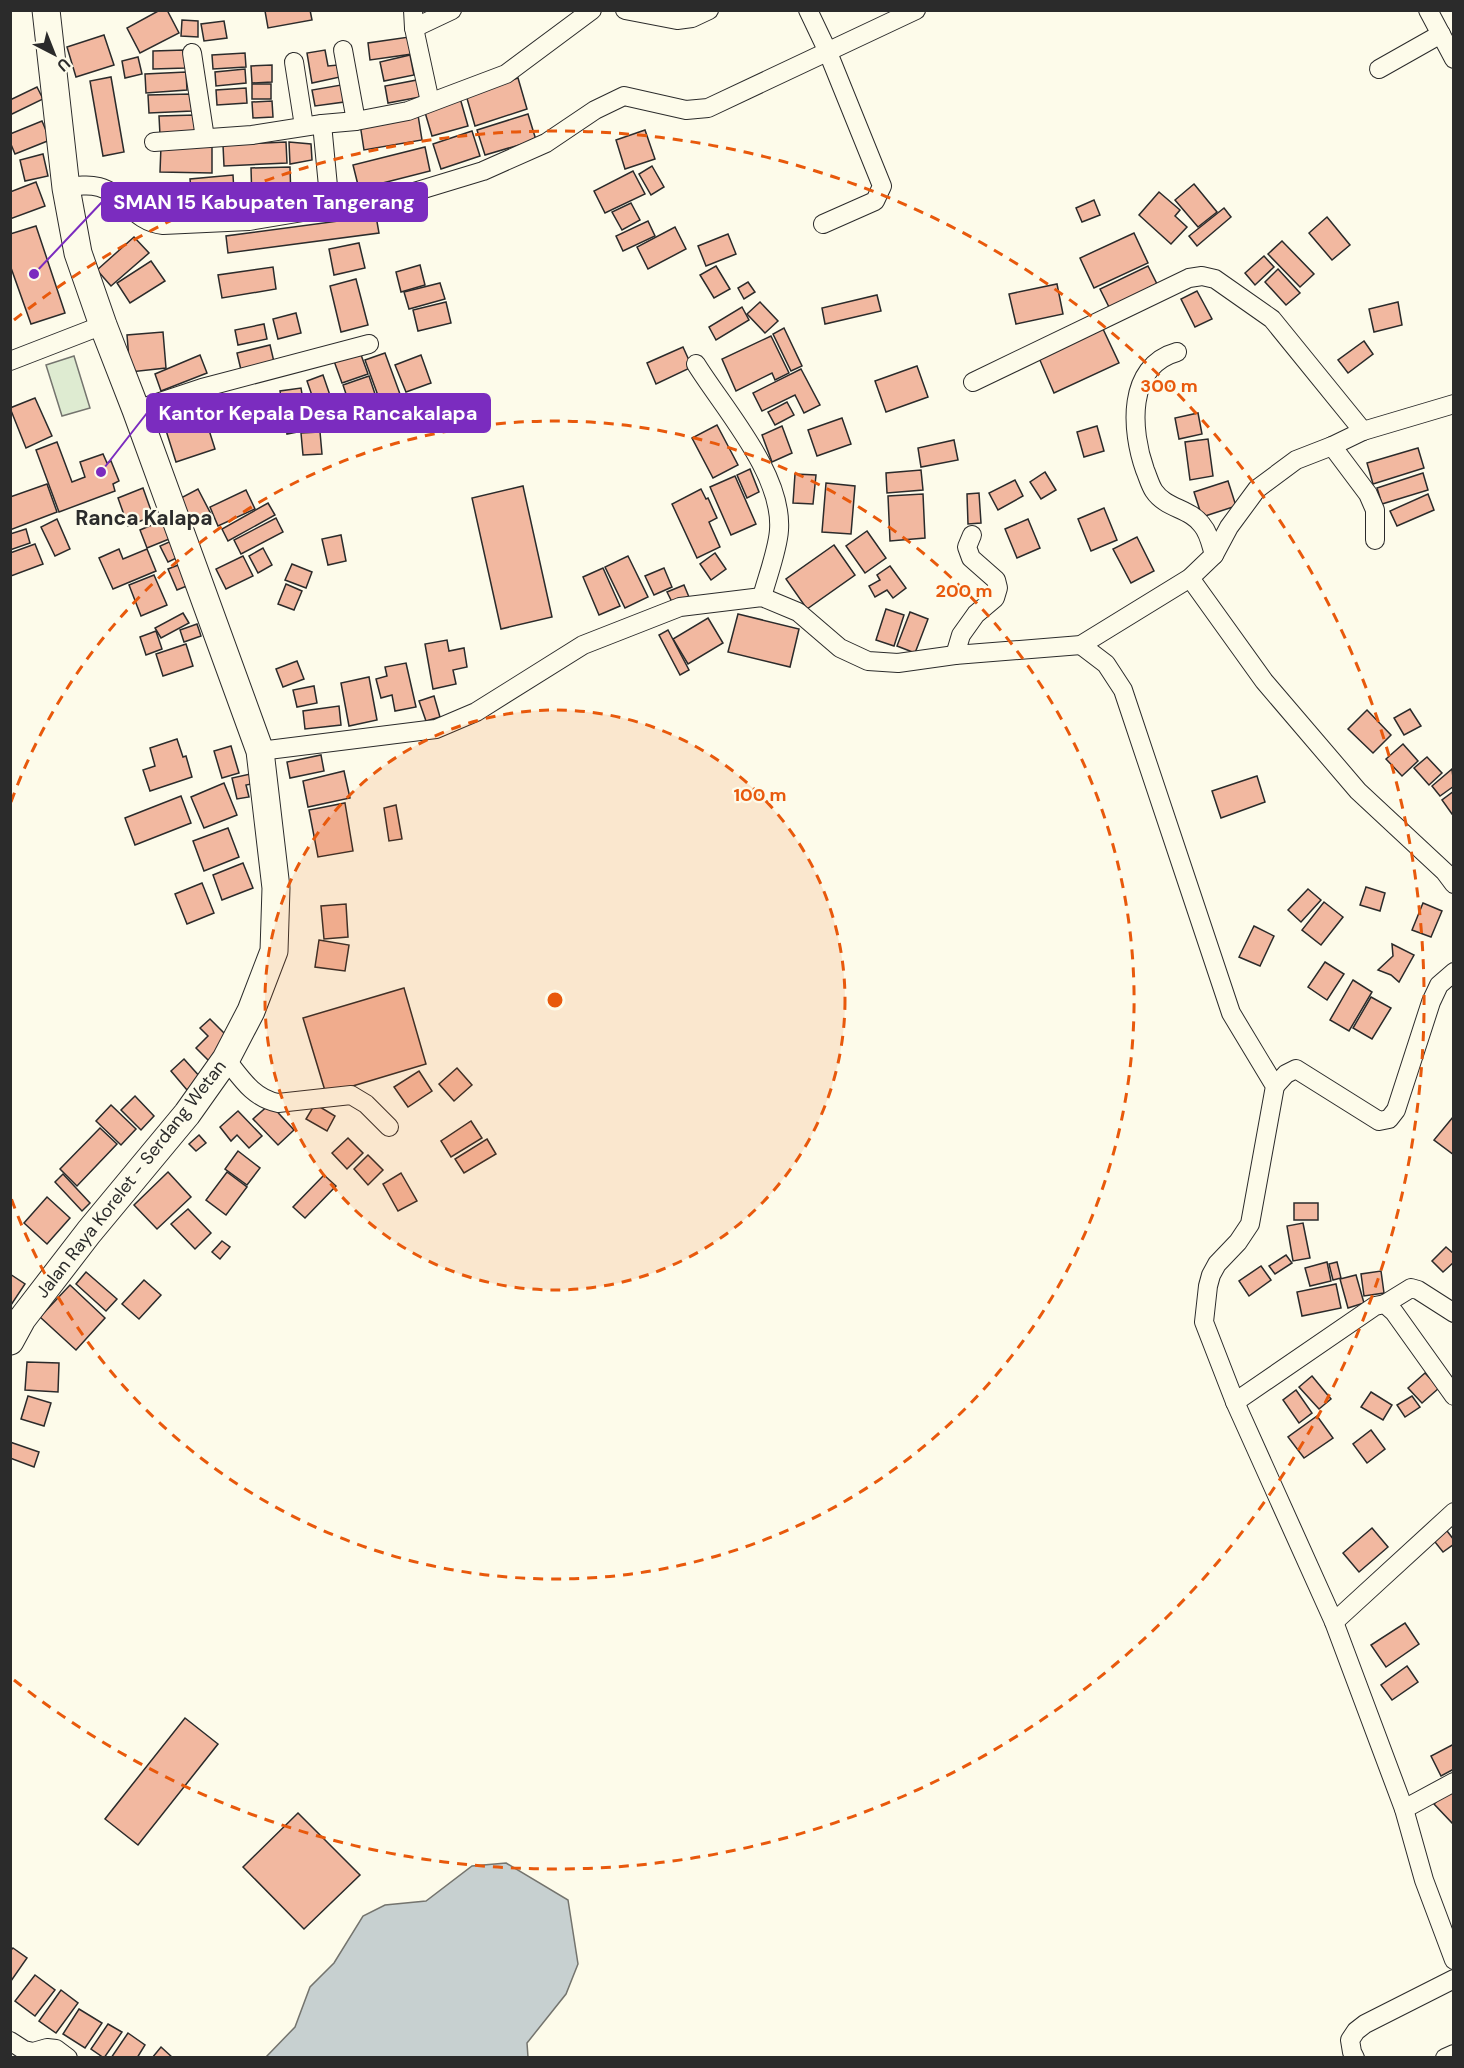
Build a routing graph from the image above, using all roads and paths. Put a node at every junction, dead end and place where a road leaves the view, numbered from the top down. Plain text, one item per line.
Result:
1 (46, 10) edge
2 (452, 10) edge
3 (591, 10) edge
4 (625, 10) edge
5 (709, 10) edge
6 (808, 10) edge
7 (916, 10) edge
8 (1428, 10) edge
9 (413, 19) edge
10 (1441, 34) junction
11 (343, 50) dead end
12 (827, 50) junction
13 (192, 53) dead end
14 (1454, 59) edge
15 (294, 63) dead end
16 (1379, 69) dead end
17 (430, 102) junction
18 (356, 121) junction
19 (322, 124) junction
20 (304, 126) junction
21 (205, 138) junction
22 (154, 142) dead end
23 (66, 188) junction
24 (330, 207) junction
25 (823, 224) dead end
26 (103, 326) junction
27 (369, 344) dead end
28 (1177, 352) dead end
29 (10, 361) edge
30 (696, 364) dead end
31 (973, 382) dead end
32 (1454, 404) edge
33 (136, 410) junction
34 (1363, 431) junction
35 (1332, 446) junction
36 (972, 535) dead end
37 (1375, 540) dead end
38 (1214, 555) junction
39 (1190, 578) junction
40 (762, 597) junction
41 (1081, 645) junction
42 (955, 655) junction
43 (260, 751) junction
44 (1454, 884) edge
45 (1454, 972) edge
46 (226, 1059) junction
47 (1275, 1086) junction
48 (389, 1127) dead end
49 (1385, 1304) junction
50 (1454, 1313) edge
51 (10, 1341) edge
52 (1454, 1396) edge
53 (1235, 1402) junction
54 (1454, 1512) edge
55 (1334, 1622) junction
56 (1454, 1782) edge
57 (1404, 1809) junction
58 (1454, 1960) edge
59 (1454, 1979) edge
60 (10, 2041) edge
61 (1454, 2054) edge
62 (68, 2058) edge
63 (1355, 2058) edge
64 (1445, 2058) edge

1 - 23 main road, Jalan Raya Korelet - Serdang Wetan
2 - 9 street
3 - 17 street
4 - 5 street
6 - 12 street
7 - 12 street
8 - 10 street
9 - 17 street
10 - 14 street
10 - 16 street
11 - 18 street
12 - 24 street
12 - 25 street
13 - 21 street
15 - 20 street
17 - 18 street
18 - 19 street
19 - 20 street
19 - 24 street
20 - 21 street
21 - 22 street
23 - 24 street
23 - 26 main road, Jalan Raya Korelet - Serdang Wetan
26 - 29 street
26 - 33 main road, Jalan Raya Korelet - Serdang Wetan
27 - 33 street
28 - 38 street
30 - 40 street
31 - 34 street
32 - 34 street
33 - 43 main road, Jalan Raya Korelet - Serdang Wetan
34 - 35 street
35 - 37 street
35 - 38 street
36 - 42 street
38 - 39 street
39 - 41 street
39 - 44 street
40 - 42 street
40 - 43 street
41 - 42 street
41 - 47 street
43 - 46 main road, Jalan Raya Korelet - Serdang Wetan
45 - 47 street
46 - 48 street
46 - 51 main road, Jalan Raya Korelet - Serdang Wetan
47 - 53 street
49 - 50 street
49 - 52 street
49 - 53 street
53 - 55 street
54 - 55 street
55 - 57 street
56 - 57 street
57 - 58 street
59 - 63 street
60 - 62 street
61 - 64 street

